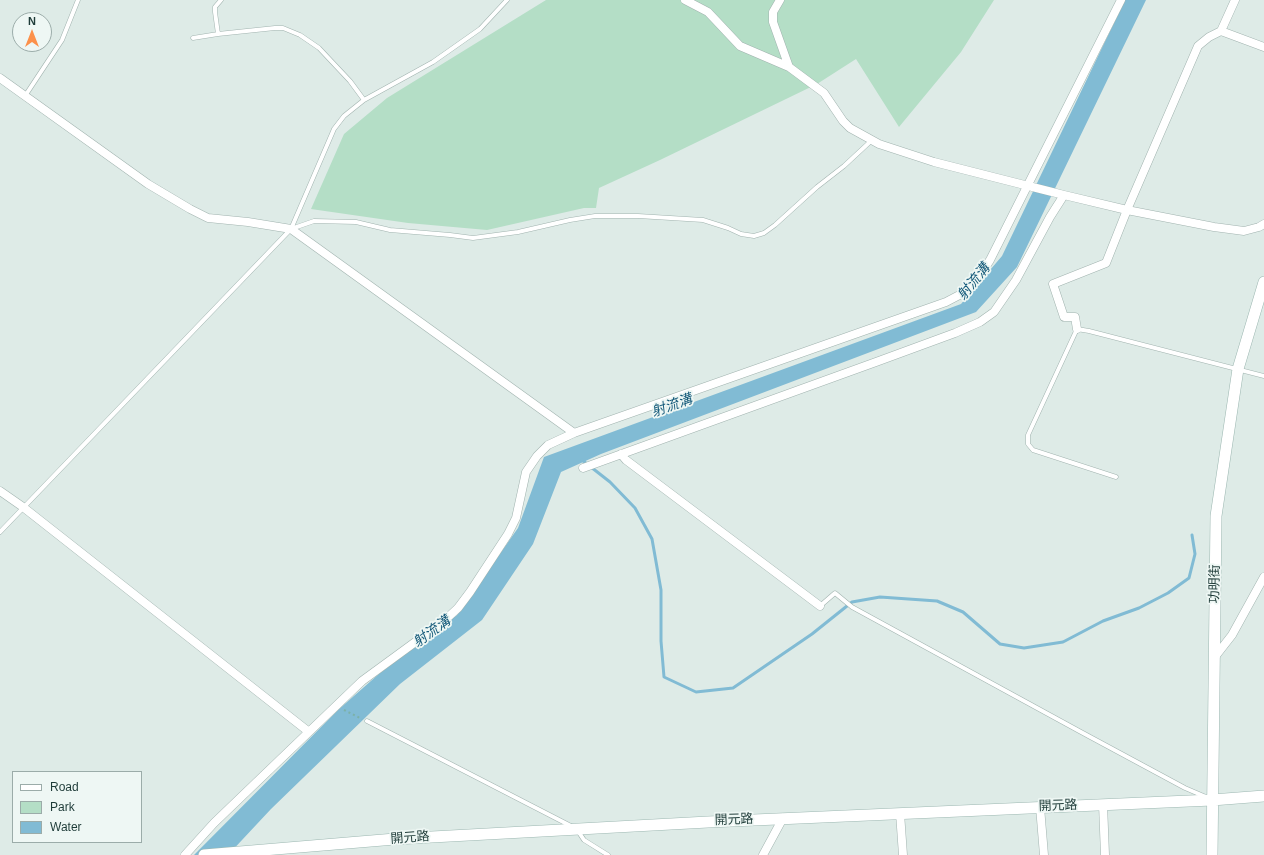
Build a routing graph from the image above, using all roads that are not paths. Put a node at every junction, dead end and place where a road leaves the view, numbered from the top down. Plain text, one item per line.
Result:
1 (78, 0) edge
2 (221, 0) edge
3 (507, 0) edge
4 (685, 0) edge
5 (780, 0) edge
6 (1121, 0) edge
7 (1235, 0) edge
8 (1221, 31) junction
9 (218, 34) junction
10 (193, 38) dead end
11 (1264, 47) edge
12 (789, 67) junction
13 (0, 78) edge
14 (25, 96) junction
15 (364, 100) junction
16 (872, 140) junction
17 (1030, 186) junction
18 (1061, 194) junction
19 (1127, 210) junction
20 (1264, 224) edge
21 (291, 229) junction
22 (1264, 282) edge
23 (1077, 329) junction
24 (1238, 369) junction
25 (1264, 376) edge
26 (574, 434) junction
27 (621, 454) junction
28 (584, 467) dead end
29 (1116, 477) dead end
30 (0, 491) edge
31 (23, 507) junction
32 (0, 532) edge
33 (1264, 577) edge
34 (820, 606) joint
35 (1214, 658) junction
36 (367, 721) road end
37 (309, 732) junction
38 (1264, 796) edge
39 (1212, 800) junction
40 (1103, 804) junction
41 (1040, 807) junction
42 (900, 813) junction
43 (784, 818) junction
44 (576, 829) junction
45 (185, 855) edge
46 (204, 855) edge
47 (608, 855) edge
48 (763, 855) edge
49 (903, 855) edge
50 (1044, 855) edge
51 (1105, 855) edge
52 (1212, 855) edge

1 - 14 lane
2 - 9 lane
3 - 15 lane
4 - 12 street
5 - 12 street
6 - 17 street
7 - 8 street
8 - 11 street
8 - 19 street
9 - 10 lane
9 - 15 lane
12 - 16 street
13 - 14 street
14 - 21 street
15 - 21 lane
16 - 17 street
16 - 21 lane
17 - 18 street
17 - 26 street
18 - 19 street
18 - 27 street
19 - 20 street
19 - 23 street
21 - 26 street
21 - 31 lane
22 - 24 main road, 功明街
23 - 24 lane
23 - 29 lane
24 - 25 lane
24 - 35 main road, 功明街
26 - 37 street
27 - 28 street
27 - 34 street
30 - 31 street
31 - 32 lane
31 - 37 street
33 - 35 street
34 - 39 lane
35 - 39 main road, 功明街
36 - 44 lane
37 - 45 street
38 - 39 main road, 開元路
39 - 40 main road, 開元路
39 - 52 main road, 功明街
40 - 41 main road, 開元路
40 - 51 street
41 - 42 main road, 開元路
41 - 50 street
42 - 43 main road, 開元路
42 - 49 street
43 - 44 main road, 開元路
43 - 48 street
44 - 46 main road, 開元路
44 - 47 lane

